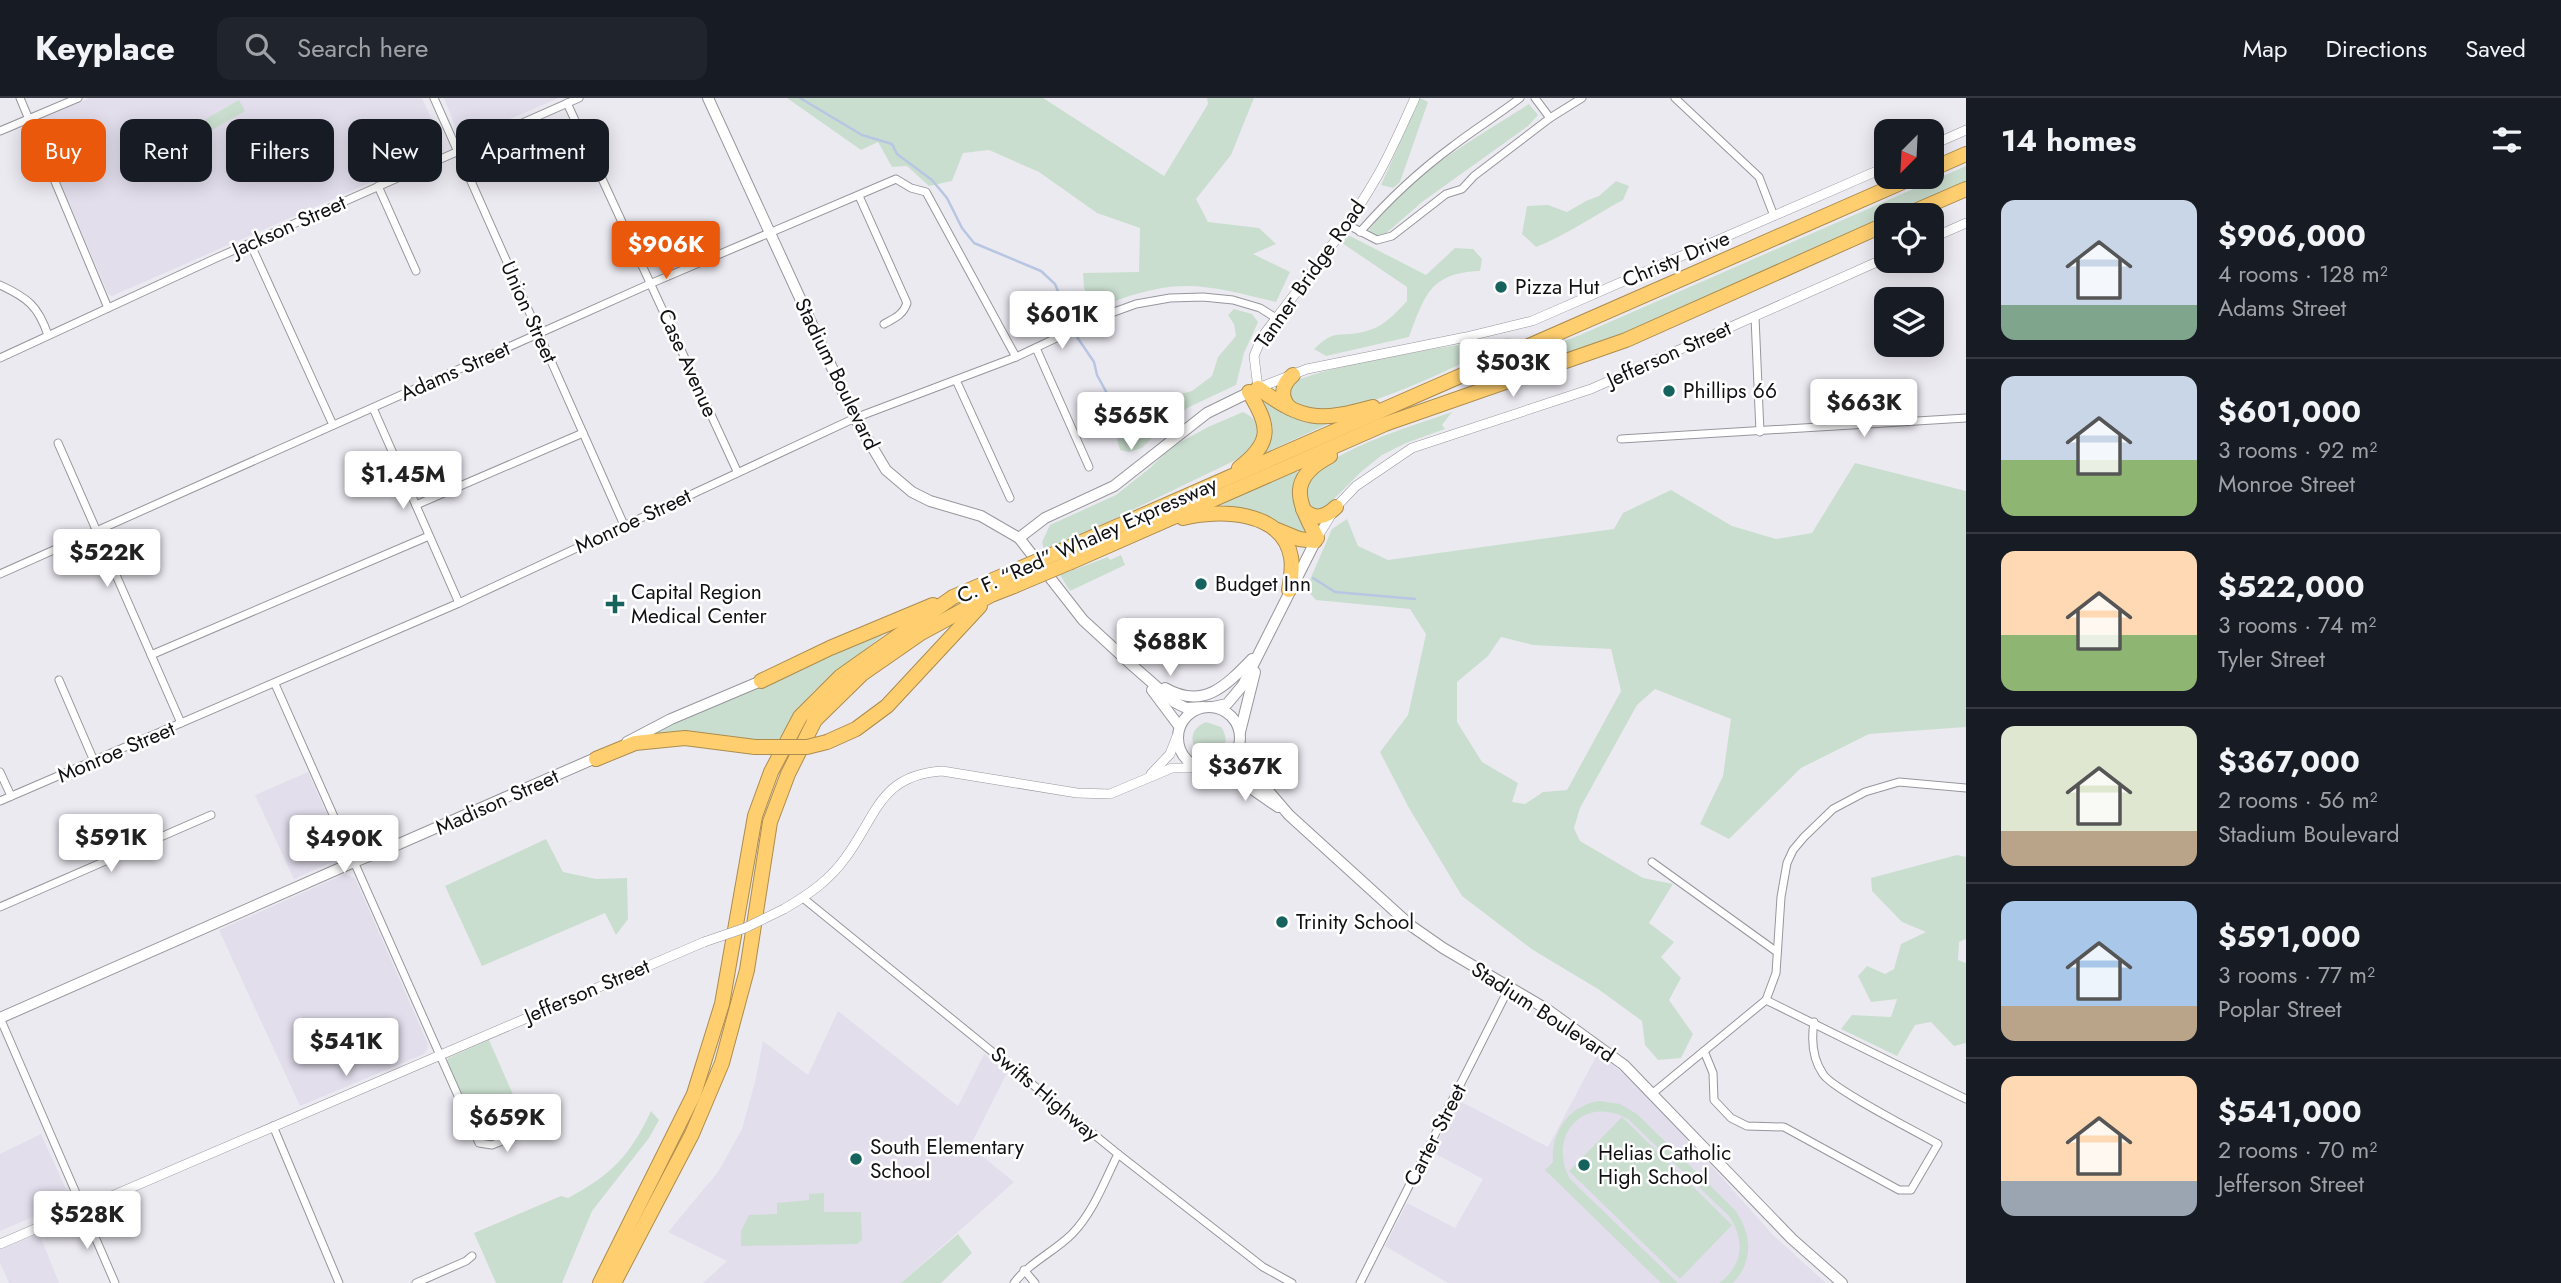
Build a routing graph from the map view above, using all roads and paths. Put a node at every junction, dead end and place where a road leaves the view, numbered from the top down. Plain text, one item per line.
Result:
1 (20, 98) edge
2 (78, 98) edge
3 (434, 98) edge
4 (579, 98) edge
5 (708, 98) edge
6 (1415, 98) edge
7 (1520, 98) edge
8 (1535, 98) edge
9 (1582, 98) edge
10 (1675, 98) edge
11 (567, 103) junction
12 (1550, 118) junction
13 (29, 119) edge
14 (31, 119) edge
15 (531, 119) edge
16 (21, 123) edge
17 (1966, 130) edge
18 (0, 131) edge
19 (1944, 140) edge
20 (456, 150) edge
21 (456, 152) edge
22 (1966, 154) edge
23 (1944, 164) edge
24 (1874, 172) edge
25 (55, 182) edge
26 (471, 182) edge
27 (378, 186) junction
28 (1887, 189) edge
29 (1966, 189) edge
30 (859, 196) junction
31 (1934, 203) edge
32 (1774, 216) junction
33 (1966, 223) edge
34 (1346, 224) junction
35 (1874, 229) edge
36 (1360, 232) junction
37 (1944, 233) edge
38 (770, 234) junction
39 (250, 243) junction
40 (1874, 263) edge
41 (416, 271) dead end
42 (652, 283) junction
43 (0, 285) edge
44 (108, 308) junction
45 (1755, 317) junction
46 (1276, 318) junction
47 (884, 324) dead end
48 (539, 334) junction
49 (48, 335) junction
50 (1036, 348) junction
51 (1016, 357) junction
52 (0, 358) edge
53 (1293, 375) junction
54 (957, 380) junction
55 (1253, 390) junction
56 (1425, 392) junction
57 (373, 408) junction
58 (1293, 411) junction
59 (855, 418) junction
60 (1966, 418) edge
61 (1385, 424) junction
62 (333, 425) junction
63 (1760, 432) junction
64 (583, 433) junction
65 (1620, 439) dead end
66 (58, 443) dead end
67 (1089, 467) dead end
68 (737, 471) junction
69 (1223, 480) junction
70 (1010, 498) dead end
71 (416, 505) junction
72 (1336, 507) junction
73 (1303, 509) junction
74 (624, 525) junction
75 (1144, 528) junction
76 (1276, 529) junction
77 (97, 531) junction
78 (429, 536) junction
79 (1019, 538) junction
80 (1316, 540) junction
81 (1070, 555) junction
82 (0, 574) edge
83 (1010, 580) junction
84 (1289, 590) junction
85 (991, 595) junction
86 (953, 597) junction
87 (459, 603) junction
88 (1261, 650) junction
89 (151, 655) junction
90 (1133, 666) junction
91 (1147, 678) junction
92 (59, 680) dead end
93 (761, 681) joint
94 (275, 684) junction
95 (1208, 707) junction
96 (181, 723) junction
97 (1178, 731) junction
98 (1240, 739) junction
99 (596, 759) junction
100 (93, 761) junction
101 (1205, 768) junction
102 (0, 772) edge
103 (1144, 780) junction
104 (1966, 788) edge
105 (11, 796) junction
106 (0, 801) edge
107 (211, 815) dead end
108 (1289, 815) junction
109 (354, 862) junction
110 (1652, 862) dead end
111 (803, 898) junction
112 (0, 907) edge
113 (1777, 952) junction
114 (1510, 986) junction
115 (1766, 1000) junction
116 (0, 1018) edge
117 (1814, 1022) junction
118 (1704, 1051) junction
119 (440, 1054) junction
120 (1653, 1093) junction
121 (1966, 1098) edge
122 (273, 1126) junction
123 (533, 1129) dead end
124 (1118, 1154) junction
125 (84, 1208) junction
126 (0, 1244) edge
127 (472, 1255) dead end
128 (1024, 1270) junction
129 (115, 1283) edge
130 (339, 1283) edge
131 (416, 1283) edge
132 (600, 1283) edge
133 (614, 1283) edge
134 (1014, 1283) edge
135 (1035, 1283) edge
136 (1292, 1283) edge
137 (1360, 1283) edge
138 (1842, 1283) edge

1 - 13 street
2 - 14 street
3 - 20 street, Union Street
4 - 11 street, Jackson Street
5 - 38 main road, Stadium Boulevard
6 - 34 street, Tanner Bridge Road
7 - 36 street
8 - 12 street
9 - 12 street
10 - 32 street
11 - 15 street, Jackson Street
11 - 42 street, Case Avenue
12 - 36 street
16 - 18 street
17 - 19 street
21 - 27 street, Jackson Street
22 - 23 highway
24 - 32 street, Christy Drive
25 - 44 street
26 - 48 street, Union Street
27 - 39 street, Jackson Street
27 - 41 street
28 - 56 highway, C. F. “Red” Whaley Expressway
29 - 31 highway
30 - 38 street, Adams Street
30 - 47 street
30 - 51 street, Adams Street
32 - 53 street, Christy Drive
33 - 37 street
34 - 36 street
34 - 46 street, Tanner Bridge Road
35 - 61 highway, C. F. “Red” Whaley Expressway
38 - 42 street, Adams Street
38 - 59 main road, Stadium Boulevard
39 - 44 street, Jackson Street
39 - 62 street
40 - 45 street, Jefferson Street
42 - 48 street, Adams Street
42 - 68 street, Case Avenue
43 - 49 street
44 - 49 street, Jackson Street
45 - 63 street
45 - 72 street, Jefferson Street
46 - 50 street, Monroe Street
46 - 55 street, Tanner Bridge Road
48 - 57 street, Adams Street
48 - 64 street, Union Street
49 - 52 street, Jackson Street
50 - 51 street, Monroe Street
50 - 67 street
51 - 54 street, Monroe Street
53 - 55 street, Christy Drive
53 - 58 highway
54 - 59 street, Monroe Street
54 - 70 street
55 - 58 highway
55 - 69 highway
55 - 79 main road
56 - 58 highway
56 - 69 highway, C. F. “Red” Whaley Expressway
57 - 62 street, Adams Street
57 - 71 street
59 - 68 street, Monroe Street
59 - 79 main road, Stadium Boulevard
60 - 63 street
61 - 73 highway
61 - 75 highway, C. F. “Red” Whaley Expressway
62 - 77 street, Adams Street
63 - 65 street
64 - 71 street
64 - 74 street, Union Street
66 - 77 street
68 - 74 street, Monroe Street
69 - 81 highway, C. F. “Red” Whaley Expressway
71 - 78 street
72 - 73 highway
72 - 80 street, Jefferson Street
73 - 80 highway
74 - 87 street, Monroe Street
75 - 76 highway
75 - 81 highway, C. F. “Red” Whaley Expressway
76 - 80 highway
76 - 84 highway
77 - 82 street, Adams Street
77 - 89 street
78 - 87 street
78 - 89 street
79 - 90 main road, Stadium Boulevard
80 - 84 main road, Jefferson Street
81 - 83 highway, C. F. “Red” Whaley Expressway, bridge
83 - 85 highway, C. F. “Red” Whaley Expressway
83 - 86 highway, C. F. “Red” Whaley Expressway
84 - 88 main road, Jefferson Street
85 - 99 highway, bridge
85 - 133 highway, C. F. “Red” Whaley Expressway
86 - 93 highway
86 - 132 highway, C. F. “Red” Whaley Expressway
87 - 94 street, Monroe Street
88 - 91 main road
88 - 95 main road
88 - 98 main road
89 - 96 street
90 - 91 main road
90 - 97 main road
91 - 95 main road
92 - 100 street
93 - 99 main road, Madison Street
94 - 96 street, Monroe Street
94 - 109 street
95 - 97 main road
95 - 98 main road
96 - 100 street, Monroe Street
97 - 101 main road
97 - 103 street
98 - 101 main road
98 - 108 main road
99 - 109 main road, Madison Street
100 - 105 street, Monroe Street
101 - 103 street, Jefferson Street
101 - 108 main road
102 - 105 street
103 - 111 street, Jefferson Street
104 - 113 street
105 - 106 street, Monroe Street
107 - 112 street
108 - 114 main road, Stadium Boulevard
109 - 116 main road, Madison Street
109 - 119 street
110 - 113 street
111 - 119 street, Jefferson Street, bridge
111 - 124 street, Swifts Highway
113 - 115 street
114 - 120 main road, Stadium Boulevard
114 - 137 street, Carter Street
115 - 117 street
115 - 118 street
116 - 125 street
117 - 118 street
117 - 121 street
118 - 120 street
119 - 122 street, Jefferson Street
119 - 123 street
120 - 138 main road, Stadium Boulevard
122 - 125 street, Jefferson Street
122 - 130 street
124 - 128 street
124 - 136 street, Swifts Highway
125 - 126 street, Jefferson Street
125 - 129 street
127 - 131 street
128 - 134 street
128 - 135 street

